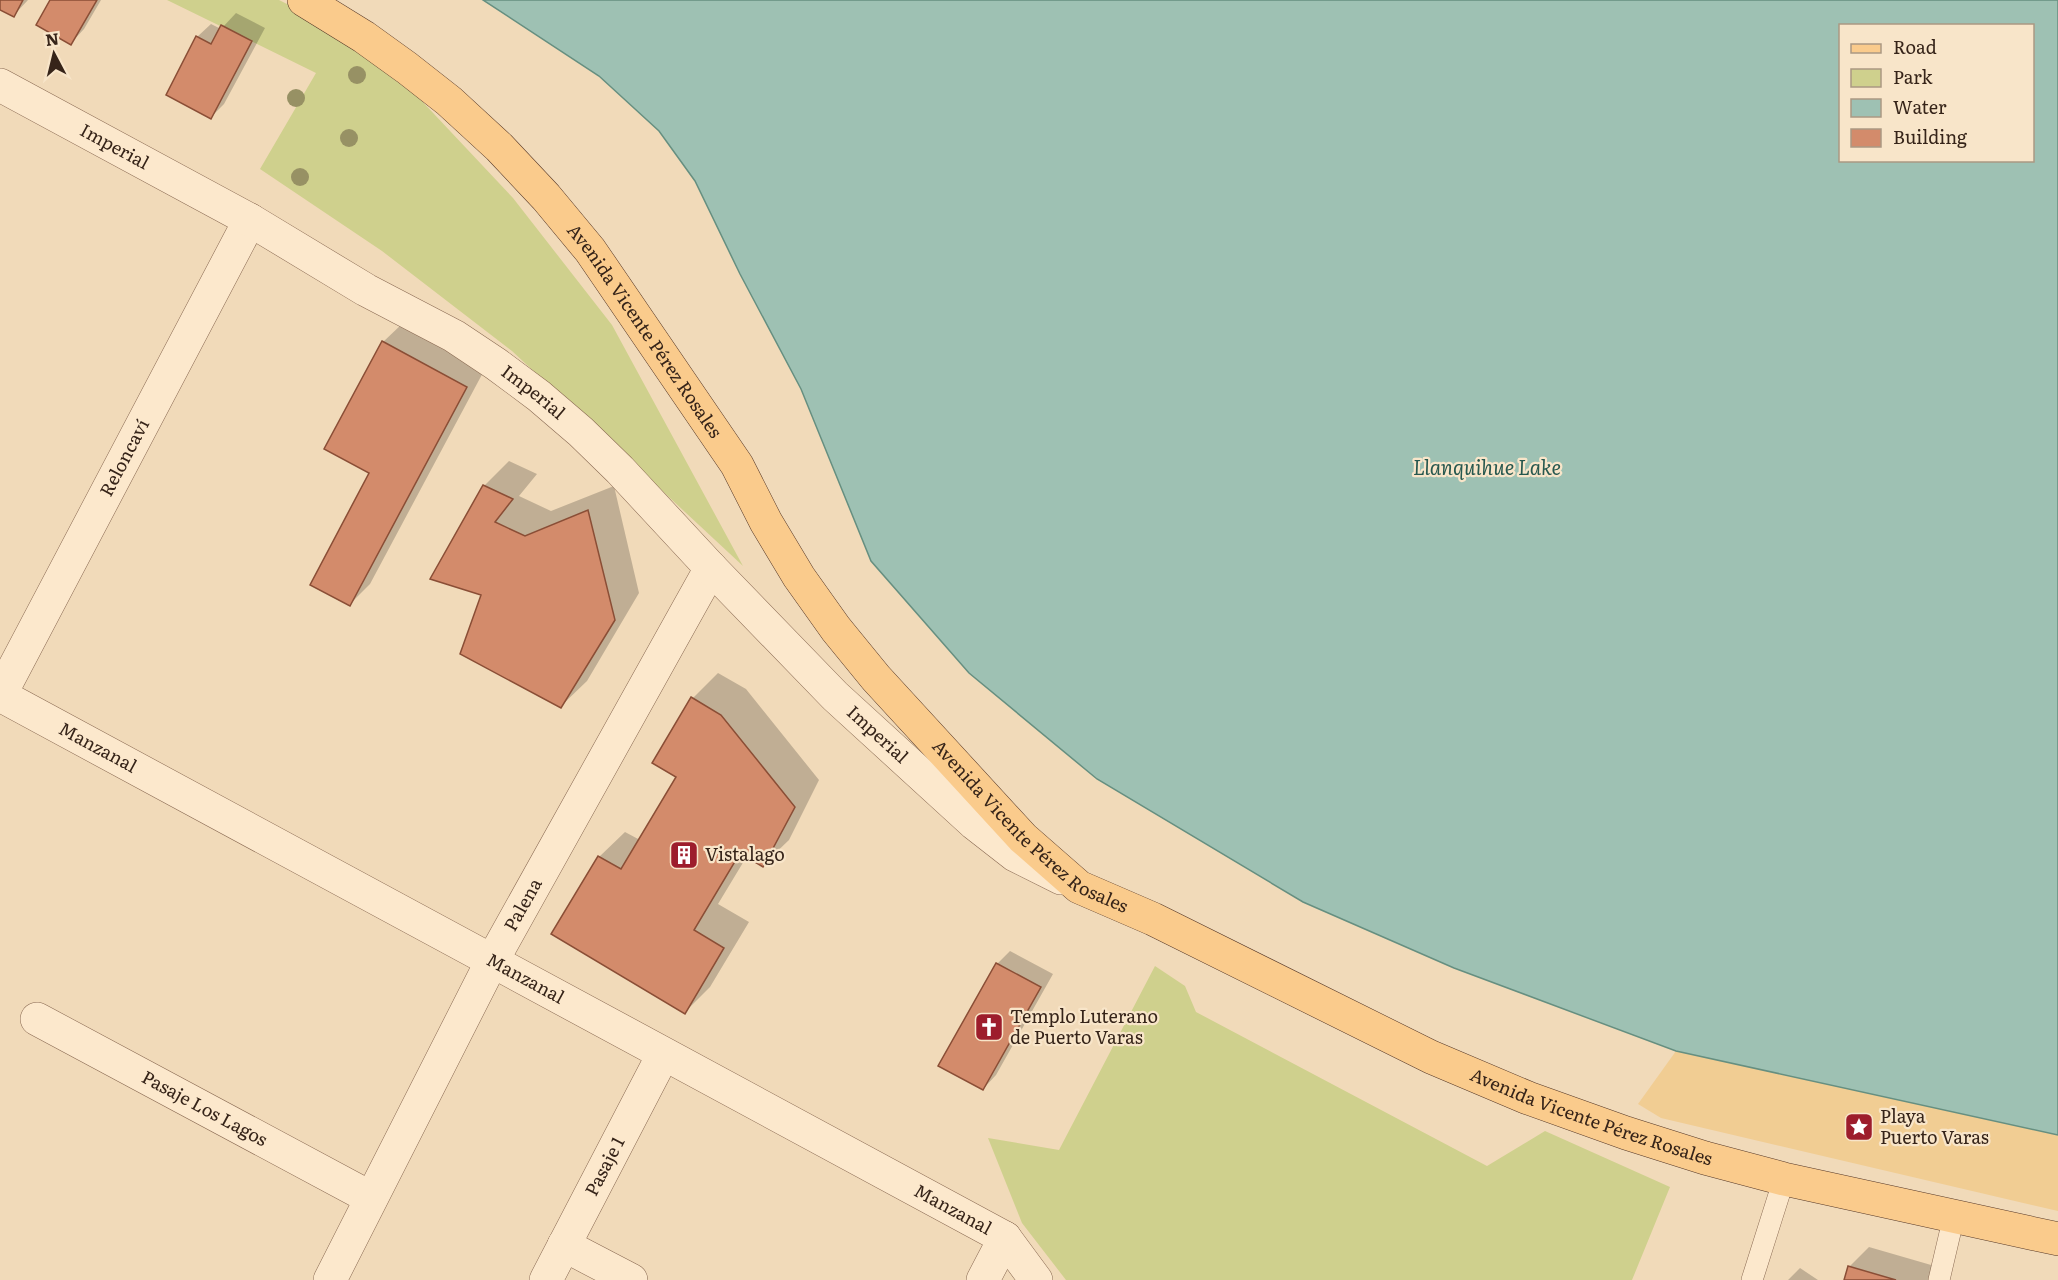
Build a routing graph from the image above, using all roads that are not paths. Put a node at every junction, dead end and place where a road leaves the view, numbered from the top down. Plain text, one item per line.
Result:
1 (304, 0) edge
2 (0, 85) edge
3 (250, 220) junction
4 (711, 568) junction
5 (0, 695) edge
6 (919, 723) junction
7 (974, 823) junction
8 (1023, 838) junction
9 (1090, 885) junction
10 (492, 961) junction
11 (37, 1019) dead end
12 (663, 1055) junction
13 (1784, 1179) junction
14 (372, 1198) junction
15 (1953, 1216) junction
16 (1005, 1238) junction
17 (2058, 1239) edge
18 (564, 1245) junction
19 (330, 1280) edge
20 (546, 1280) edge
21 (631, 1280) edge
22 (983, 1280) edge
23 (1036, 1280) edge
24 (1752, 1280) edge
25 (1939, 1280) edge

1 - 6 main road, Avenida Vicente Pérez Rosales
2 - 3 street, Imperial
3 - 4 street, Imperial
3 - 5 street, Reloncaví
4 - 7 street, Imperial
4 - 10 street, Palena
5 - 10 street, Manzanal
6 - 8 main road, Avenida Vicente Pérez Rosales
6 - 9 main road, Avenida Vicente Pérez Rosales
7 - 8 street, Imperial
7 - 9 street, Imperial
8 - 9 street, Imperial
9 - 13 main road, Avenida Vicente Pérez Rosales
10 - 12 street, Manzanal
10 - 14 street, Palena
11 - 14 street, Pasaje Los Lagos
12 - 16 street, Manzanal
12 - 18 street, Pasaje 1
13 - 15 main road, Avenida Vicente Pérez Rosales
13 - 24 lane
14 - 19 street, Palena
15 - 17 main road, Avenida Vicente Pérez Rosales
15 - 25 lane
16 - 22 street
16 - 23 street, Manzanal
18 - 20 street, Pasaje 1
18 - 21 street

